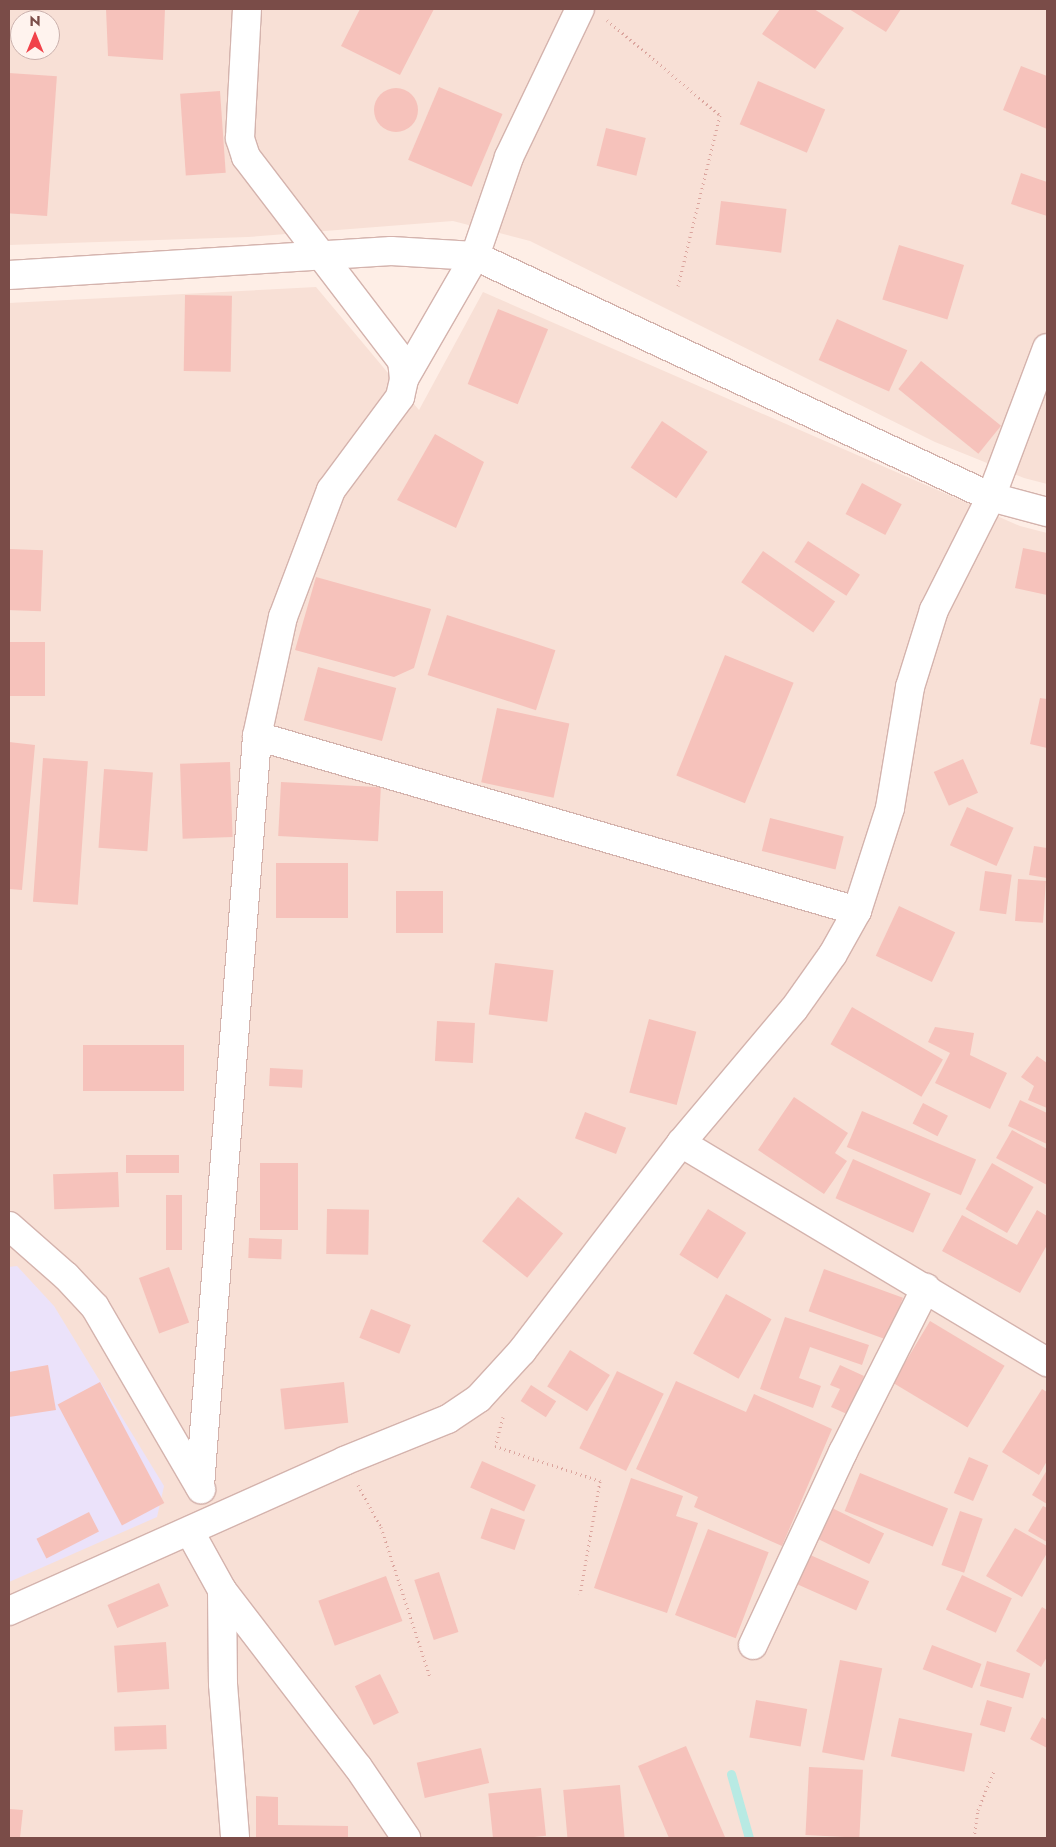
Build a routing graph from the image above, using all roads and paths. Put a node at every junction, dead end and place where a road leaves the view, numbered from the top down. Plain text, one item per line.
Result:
1 (247, 9) edge
2 (591, 12) edge
3 (323, 256) junction
4 (475, 256) junction
5 (9, 275) edge
6 (678, 286) dead end
7 (1047, 348) edge
8 (404, 379) junction
9 (991, 497) junction
10 (1047, 512) edge
11 (257, 736) junction
12 (857, 911) junction
13 (681, 1143) junction
14 (9, 1226) edge
15 (926, 1288) junction
16 (1047, 1362) edge
17 (506, 1408) dead end
18 (344, 1460) junction
19 (200, 1486) junction
20 (213, 1518) junction
21 (190, 1532) junction
22 (222, 1590) junction
23 (580, 1594) dead end
24 (9, 1611) edge
25 (753, 1645) dead end
26 (430, 1678) dead end
27 (994, 1771) dead end
28 (235, 1838) edge
29 (406, 1838) edge
30 (974, 1838) edge

1 - 3 street
2 - 4 street
2 - 6 path
3 - 4 street
3 - 5 street
3 - 8 street
4 - 8 street
4 - 9 street
7 - 9 street
8 - 11 street
9 - 10 street
9 - 12 street
11 - 12 street
11 - 19 street
12 - 13 street
13 - 15 street
13 - 18 street
14 - 19 street
15 - 16 street
15 - 25 street
17 - 23 path
18 - 20 street
18 - 26 path
19 - 20 street
20 - 21 street
21 - 22 street
21 - 24 street
22 - 28 street
22 - 29 street
27 - 30 path

